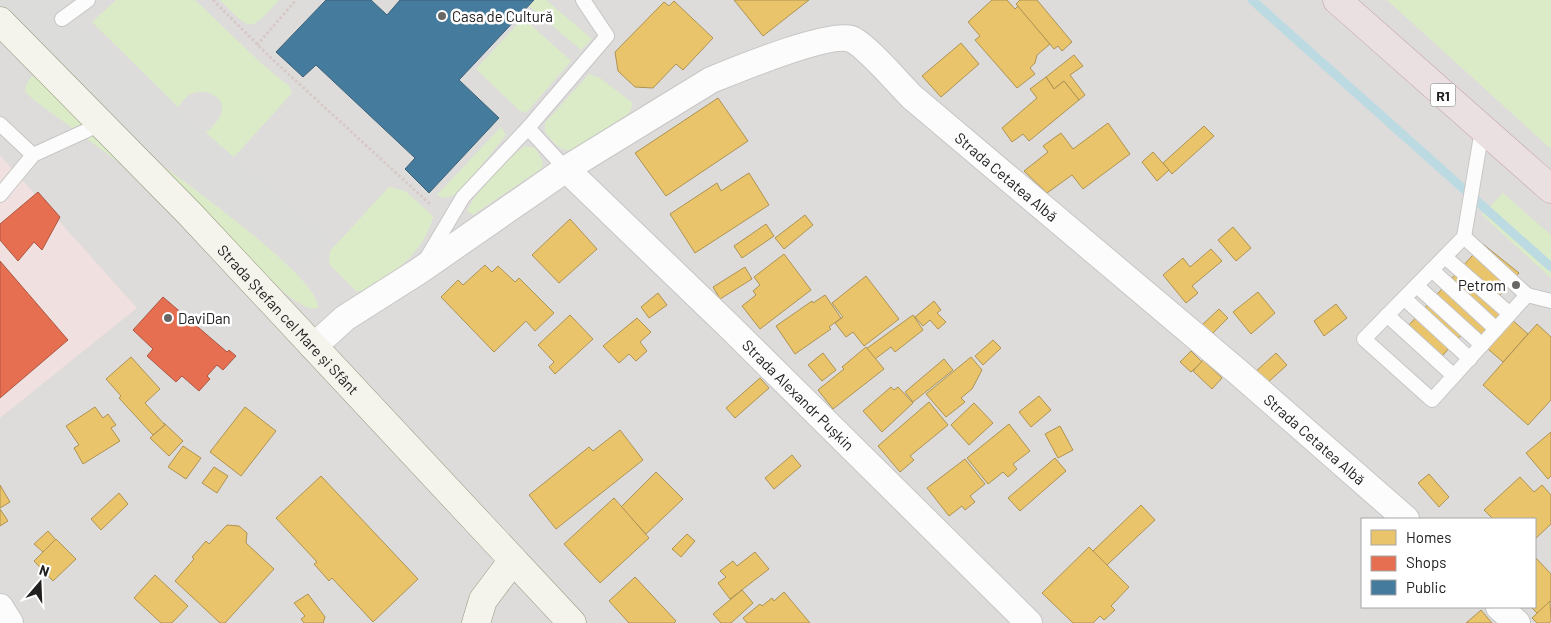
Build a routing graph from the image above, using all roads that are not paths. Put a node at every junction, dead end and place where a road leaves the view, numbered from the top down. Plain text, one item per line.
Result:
1 (88, 0) edge
2 (583, 0) edge
3 (1337, 0) edge
4 (62, 19) dead end
5 (0, 21) edge
6 (102, 123) junction
7 (0, 124) edge
8 (528, 128) junction
9 (1482, 130) junction
10 (33, 155) junction
11 (566, 169) junction
12 (1551, 189) edge
13 (0, 194) edge
14 (1464, 237) junction
15 (1445, 257) junction
16 (1432, 270) junction
17 (419, 271) junction
18 (1417, 286) junction
19 (1527, 295) junction
20 (1404, 298) junction
21 (1551, 300) edge
22 (1510, 314) junction
23 (1387, 315) junction
24 (1496, 329) junction
25 (1482, 345) junction
26 (313, 347) junction
27 (1470, 358) junction
28 (1454, 376) junction
29 (1405, 518) edge
30 (513, 560) junction
31 (0, 607) edge
32 (1500, 608) edge
33 (10, 623) edge
34 (476, 623) edge
35 (572, 623) edge
36 (1029, 623) edge
37 (1517, 623) edge

1 - 4 lane
2 - 8 lane
3 - 9 highway, R1
5 - 6 street, Strada Ștefan cel Mare și Sfânt
6 - 10 lane
6 - 26 street, Strada Ștefan cel Mare și Sfânt
7 - 10 lane
8 - 11 lane
8 - 17 lane
9 - 12 highway, R1
9 - 14 lane
10 - 13 lane
11 - 17 street
11 - 29 street, Strada Cetatea Albă
11 - 36 street, Strada Alexandr Pușkin
14 - 15 lane
14 - 19 lane
15 - 16 lane
15 - 22 lane
16 - 18 lane
16 - 24 lane
17 - 26 street
18 - 20 lane
18 - 25 lane
19 - 21 lane
19 - 22 lane
20 - 23 lane
20 - 27 lane
22 - 24 lane
23 - 28 lane
23 - 28 lane
24 - 25 lane
25 - 27 lane
26 - 30 street, Strada Ștefan cel Mare și Sfânt
27 - 28 lane
30 - 34 street
30 - 35 street, Strada Ștefan cel Mare și Sfânt
31 - 33 street
32 - 37 street

